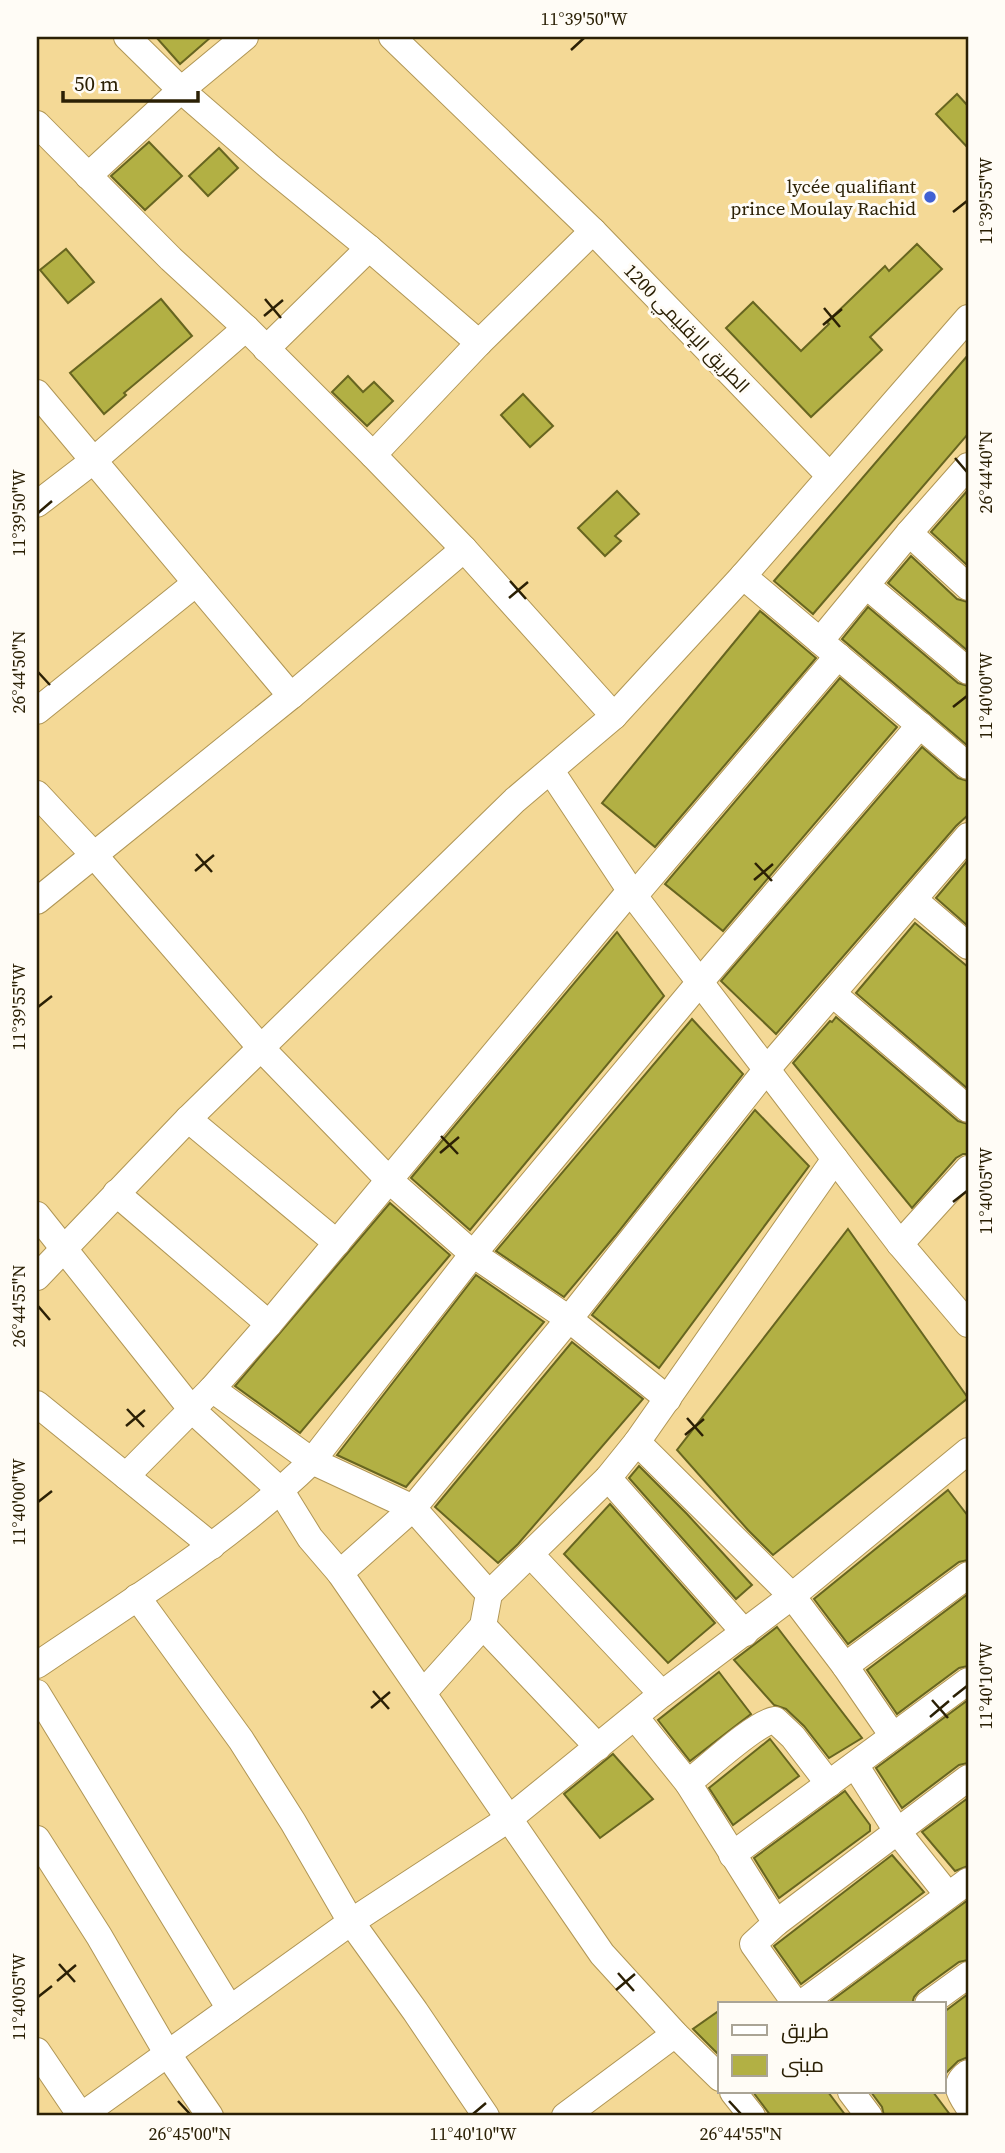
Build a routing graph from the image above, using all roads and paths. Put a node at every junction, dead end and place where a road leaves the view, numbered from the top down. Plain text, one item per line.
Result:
1 (127, 37) edge
2 (245, 37) edge
3 (391, 37) edge
4 (181, 90) junction
5 (37, 124) edge
6 (88, 176) junction
7 (593, 231) junction
8 (369, 248) junction
9 (968, 318) edge
10 (246, 328) junction
11 (479, 343) junction
12 (266, 349) junction
13 (37, 393) edge
14 (373, 455) junction
15 (93, 461) junction
16 (966, 473) edge
17 (830, 475) junction
18 (37, 504) edge
19 (909, 533) junction
20 (464, 549) junction
21 (743, 576) junction
22 (196, 583) junction
23 (867, 586) junction
24 (968, 587) edge
25 (829, 649) junction
26 (968, 671) edge
27 (291, 696) junction
28 (37, 711) edge
29 (614, 716) junction
30 (920, 725) junction
31 (968, 766) edge
32 (551, 771) junction
33 (37, 794) edge
34 (967, 839) edge
35 (94, 855) junction
36 (632, 894) junction
37 (914, 900) junction
38 (37, 901) edge
39 (968, 946) edge
40 (700, 982) junction
41 (833, 994) junction
42 (261, 1048) junction
43 (766, 1069) junction
44 (968, 1109) edge
45 (188, 1119) junction
46 (835, 1159) junction
47 (968, 1169) edge
48 (389, 1180) junction
49 (116, 1193) junction
50 (37, 1215) edge
51 (337, 1243) junction
52 (900, 1244) junction
53 (63, 1248) junction
54 (473, 1254) junction
55 (37, 1277) edge
56 (569, 1319) junction
57 (269, 1324) junction
58 (968, 1324) edge
59 (212, 1390) junction
60 (668, 1399) junction
61 (37, 1404) edge
62 (192, 1410) junction
63 (637, 1442) junction
64 (312, 1461) junction
65 (964, 1463) edge
66 (126, 1476) junction
67 (608, 1478) junction
68 (281, 1491) junction
69 (413, 1508) junction
70 (212, 1546) junction
71 (531, 1555) junction
72 (340, 1573) junction
73 (968, 1575) edge
74 (489, 1594) junction
75 (793, 1596) junction
76 (137, 1597) junction
77 (483, 1626) junction
78 (745, 1633) junction
79 (37, 1665) edge
80 (845, 1666) junction
81 (968, 1681) edge
82 (37, 1693) edge
83 (423, 1693) junction
84 (662, 1694) junction
85 (635, 1717) junction
86 (893, 1736) junction
87 (598, 1747) junction
88 (855, 1765) junction
89 (968, 1778) edge
90 (688, 1783) junction
91 (830, 1784) junction
92 (510, 1818) junction
93 (897, 1831) junction
94 (37, 1839) edge
95 (732, 1855) junction
96 (958, 1888) edge
97 (351, 1922) junction
98 (776, 1923) junction
99 (968, 1975) edge
100 (797, 2002) edge
101 (802, 2002) edge
102 (931, 2002) edge
103 (230, 2009) junction
104 (675, 2034) junction
105 (37, 2051) edge
106 (167, 2053) junction
107 (968, 2073) edge
108 (718, 2075) edge
109 (737, 2094) edge
110 (852, 2094) edge
111 (968, 2106) edge
112 (81, 2116) edge
113 (210, 2116) edge
114 (486, 2116) edge
115 (565, 2116) edge
116 (752, 2116) edge
117 (869, 2116) edge

1 - 4 street
2 - 4 street
3 - 7 street, الطريق الإقليمي 1200
4 - 6 street
4 - 8 street
5 - 6 street
6 - 10 street
7 - 11 street
7 - 17 street, الطريق الإقليمي 1200
8 - 11 street
8 - 12 street
9 - 17 street
10 - 12 street
10 - 15 street
11 - 14 street
12 - 14 street
13 - 15 street
14 - 20 street
15 - 18 street
15 - 22 street
16 - 19 street
17 - 21 street
19 - 23 street
19 - 24 street
20 - 27 street
20 - 29 street
21 - 25 street
21 - 29 street
22 - 27 street
22 - 28 street
23 - 25 street
23 - 26 street
25 - 30 street
25 - 36 street
27 - 35 street
29 - 32 street
30 - 31 street
30 - 40 street
32 - 36 street
32 - 42 street
33 - 35 street
34 - 37 street
35 - 38 street
35 - 42 street
36 - 40 street
36 - 48 street
37 - 39 street
37 - 41 street
40 - 43 street
40 - 54 street
41 - 43 street
41 - 44 street
42 - 45 street
42 - 48 street
43 - 46 street
43 - 56 street
45 - 49 street
45 - 51 street
46 - 52 street
46 - 60 street
47 - 52 street
48 - 51 street
48 - 54 street
49 - 53 street
49 - 57 street
50 - 53 street
51 - 57 street
52 - 58 street
53 - 55 street
53 - 62 street
54 - 56 street
54 - 64 street
56 - 60 street
56 - 69 street
57 - 59 street
59 - 62 street
59 - 64 street
60 - 63 street
61 - 66 street
62 - 66 street
62 - 68 street
63 - 67 street
63 - 75 street
64 - 68 street
64 - 69 street
65 - 75 street
66 - 70 street
67 - 71 street
67 - 78 street
68 - 70 street
68 - 72 street
69 - 72 street
69 - 74 street
70 - 76 street
71 - 74 street
71 - 84 street
72 - 83 street
73 - 80 street
74 - 77 street
75 - 78 street
75 - 80 street
76 - 79 street
76 - 97 street
77 - 83 street
77 - 87 street
78 - 84 street
80 - 86 street
81 - 86 street
82 - 103 street
83 - 92 street
84 - 85 street
85 - 87 street
85 - 90 street
86 - 88 street
87 - 92 street
88 - 91 street
88 - 93 street
89 - 93 street
90 - 91 street
90 - 95 street
91 - 95 street
92 - 97 street
92 - 104 street
93 - 96 street
93 - 98 street
94 - 106 street
95 - 98 street
96 - 101 street
97 - 103 street
97 - 114 street
98 - 100 street
99 - 102 street
103 - 106 street
104 - 108 street
104 - 115 street
105 - 112 street
106 - 112 street
106 - 113 street
107 - 111 street
109 - 116 street
110 - 117 street

